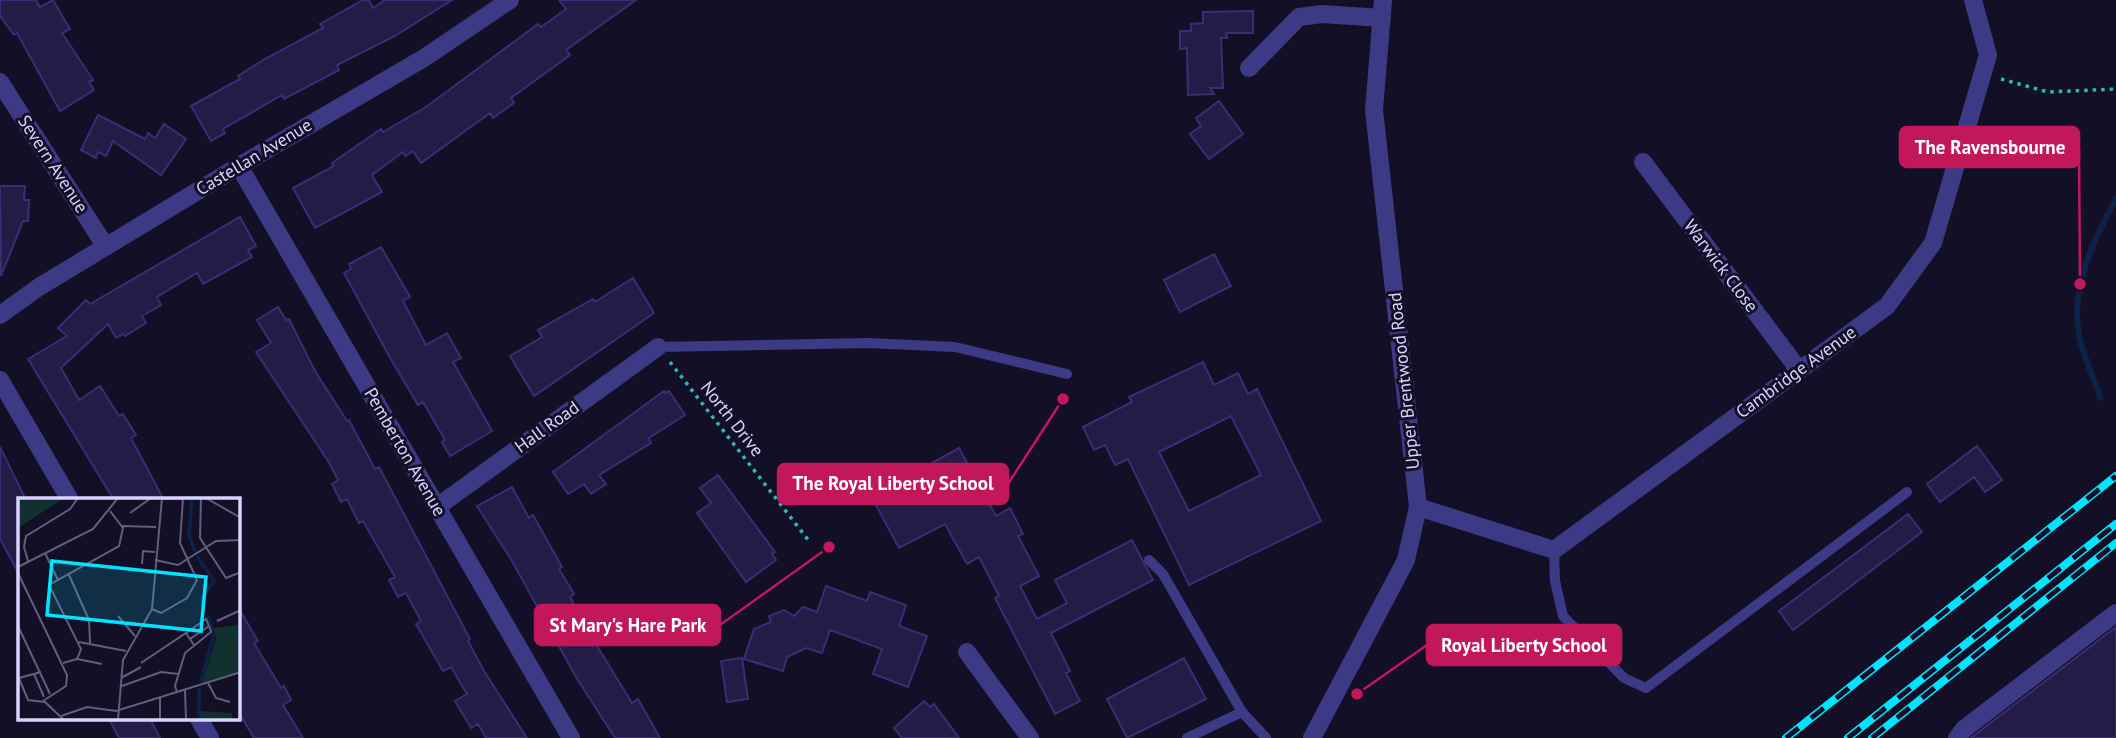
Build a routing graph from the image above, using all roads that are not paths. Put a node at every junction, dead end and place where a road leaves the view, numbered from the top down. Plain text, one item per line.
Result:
1 (510, 0) edge
2 (1973, 0) edge
3 (1382, 9) edge
4 (1249, 68) dead end
5 (0, 82) edge
6 (1643, 162) dead end
7 (239, 166) junction
8 (106, 247) junction
9 (0, 315) edge
10 (657, 347) joint
11 (1798, 370) junction
12 (1067, 374) dead end
13 (0, 380) edge
14 (1907, 492) dead end
15 (69, 498) edge
16 (437, 507) junction
17 (1418, 507) junction
18 (1554, 550) junction
19 (1149, 560) dead end
20 (2116, 613) edge
21 (967, 652) dead end
22 (1242, 712) junction
23 (200, 720) edge
24 (210, 738) edge
25 (571, 738) edge
26 (1030, 738) edge
27 (1187, 738) edge
28 (1266, 738) edge
29 (1312, 738) edge
30 (1957, 738) edge

1 - 7 street, Castellan Avenue
2 - 11 street, Cambridge Avenue
3 - 4 street
3 - 17 street, Upper Brentwood Road
5 - 8 street, Severn Avenue
6 - 11 street, Warwick Close
7 - 8 street, Castellan Avenue
7 - 16 street, Pemberton Avenue
8 - 9 street, Castellan Avenue
10 - 12 lane
10 - 16 street, Hall Road
11 - 18 street, Cambridge Avenue
13 - 15 street
14 - 18 lane
16 - 25 street, Pemberton Avenue
17 - 18 street
17 - 29 street, Upper Brentwood Road
19 - 22 lane
20 - 30 street
21 - 26 street
22 - 27 lane
22 - 28 lane
23 - 24 street

